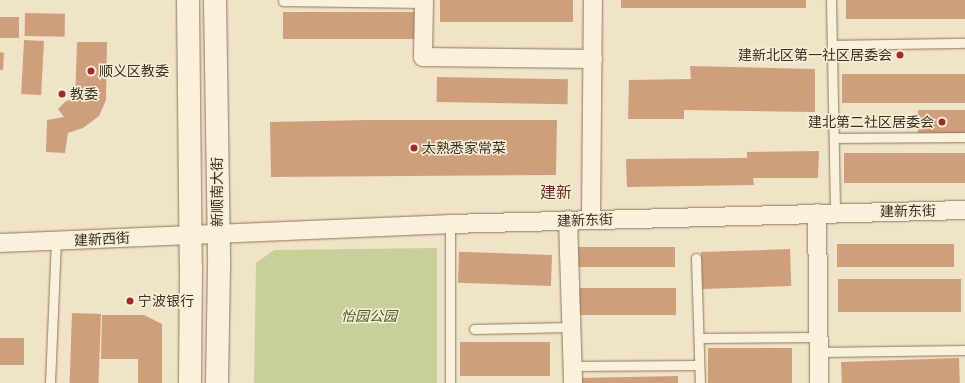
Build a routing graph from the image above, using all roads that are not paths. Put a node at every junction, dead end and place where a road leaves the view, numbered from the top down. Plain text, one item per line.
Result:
1 (188, 0) edge
2 (215, 0) edge
3 (593, 0) edge
4 (831, 0) edge
5 (283, 1) edge
6 (424, 1) edge
7 (965, 43) edge
8 (832, 45) junction
9 (593, 59) junction
10 (965, 137) edge
11 (834, 138) junction
12 (965, 210) edge
13 (817, 213) junction
14 (835, 213) junction
15 (568, 220) junction
16 (591, 220) junction
17 (450, 224) junction
18 (204, 233) junction
19 (56, 242) junction
20 (0, 243) edge
21 (696, 258) dead end
22 (571, 327) junction
23 (474, 329) dead end
24 (699, 338) junction
25 (818, 345) junction
26 (965, 350) edge
27 (699, 365) junction
28 (573, 374) edge
29 (50, 383) edge
30 (190, 383) edge
31 (217, 383) edge
32 (450, 383) edge
33 (700, 383) edge
34 (819, 383) edge

1 - 18 main road, 新顺南大街
2 - 18 main road, 新顺南大街
3 - 9 street
4 - 8 lane
5 - 6 lane
6 - 9 street
7 - 8 lane
8 - 11 lane
9 - 16 street
10 - 11 lane
11 - 14 lane
12 - 14 street, 建新东街
13 - 14 street, 建新东街
13 - 16 street, 建新东街
13 - 25 street
15 - 16 street, 建新东街
15 - 17 street, 建新东街
15 - 22 street
17 - 18 street, 建新东街
17 - 32 lane
18 - 19 street, 建新西街
18 - 30 main road, 新顺南大街
18 - 31 main road, 新顺南大街
19 - 20 street, 建新西街
19 - 29 lane
21 - 24 lane
22 - 23 lane
22 - 28 street
24 - 25 lane
24 - 27 lane
25 - 26 lane
25 - 34 street
27 - 28 lane
27 - 33 lane

